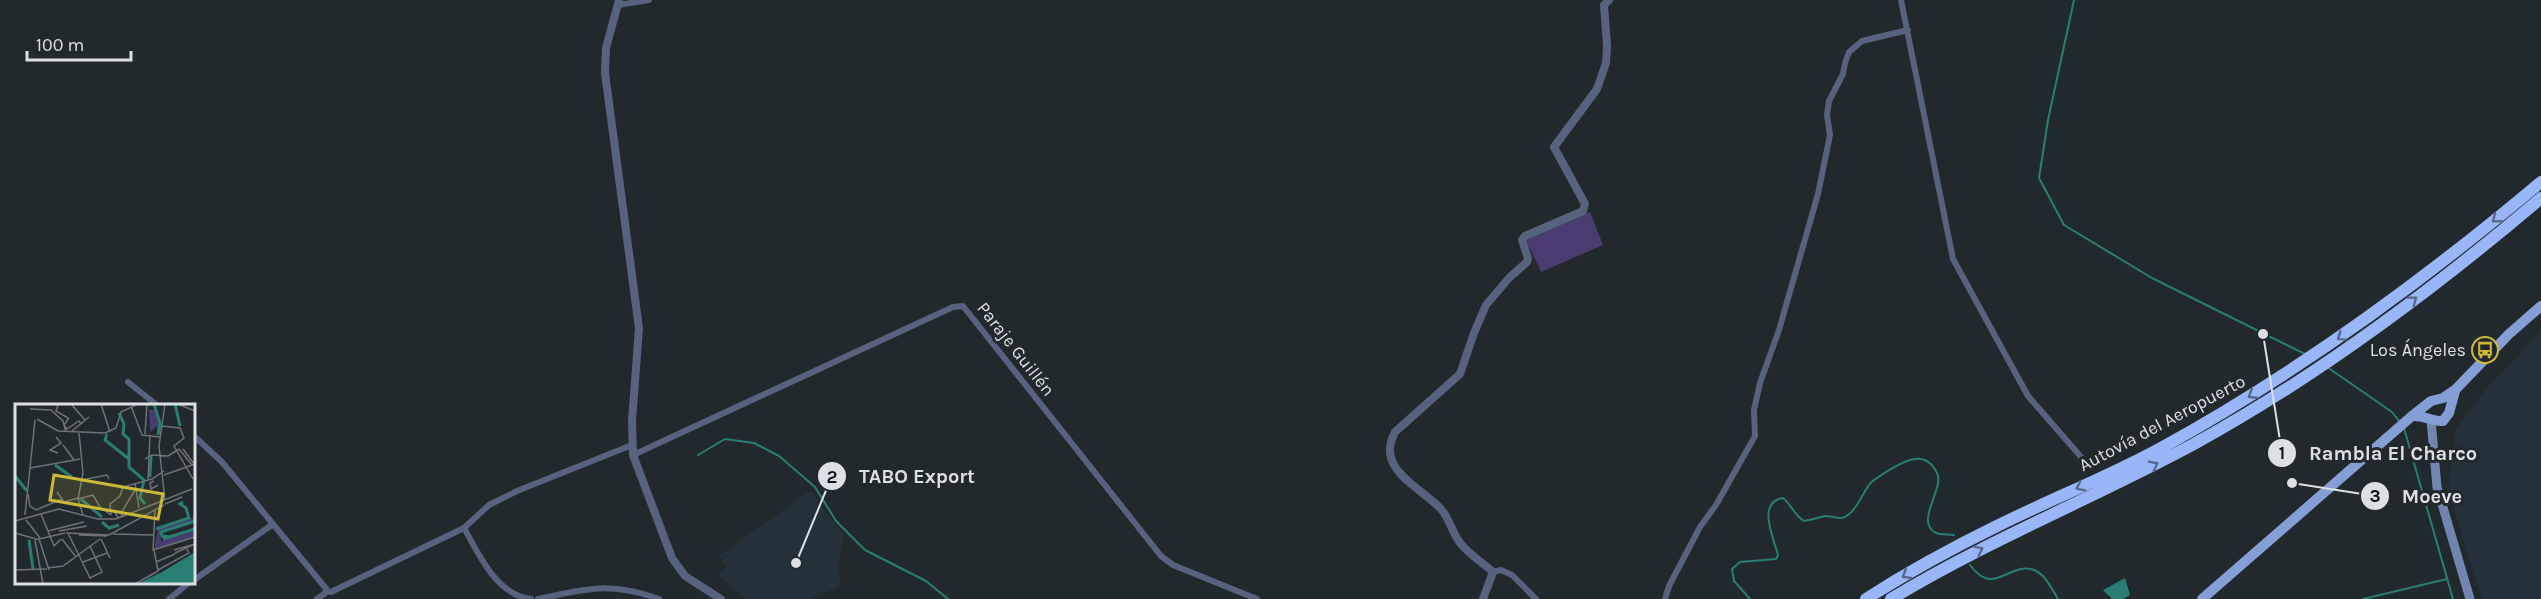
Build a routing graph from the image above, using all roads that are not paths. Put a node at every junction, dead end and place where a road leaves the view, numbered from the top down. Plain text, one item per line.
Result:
1 (649, 0) edge
2 (1609, 0) edge
3 (1901, 0) edge
4 (618, 3) edge
5 (1908, 30) junction
6 (2541, 182) edge
7 (2541, 198) edge
8 (2541, 306) edge
9 (2307, 368) junction
10 (128, 382) dead end
11 (2455, 390) junction
12 (2440, 399) junction
13 (157, 404) edge
14 (2428, 405) junction
15 (2449, 408) junction
16 (2412, 416) junction
17 (2430, 419) junction
18 (2443, 421) junction
19 (195, 437) edge
20 (632, 445) junction
21 (2434, 446) junction
22 (633, 455) junction
23 (2082, 458) dead end
24 (273, 524) junction
25 (464, 528) junction
26 (1493, 572) junction
27 (195, 579) edge
28 (188, 584) edge
29 (328, 591) junction
30 (169, 599) edge
31 (317, 599) edge
32 (531, 599) edge
33 (538, 599) edge
34 (659, 599) edge
35 (721, 599) edge
36 (1257, 599) edge
37 (1483, 599) edge
38 (1536, 599) edge
39 (1665, 599) edge
40 (1866, 599) edge
41 (1891, 599) edge
42 (2202, 599) edge
43 (2470, 599) edge

1 - 4 street
2 - 26 street
3 - 5 street
4 - 20 street
5 - 23 street
5 - 39 street
6 -> 9 highway, Autovía del Aeropuerto
9 -> 7 highway, Autovía del Aeropuerto
8 - 11 main road
9 -> 40 highway, Autovía del Aeropuerto
41 -> 9 highway, Autovía del Aeropuerto
10 - 13 street
11 - 12 main road
11 - 15 main road
12 - 14 main road
12 - 15 main road
14 - 16 main road
14 - 17 main road
15 - 18 main road
16 - 17 main road
16 - 42 main road
17 - 18 main road
17 - 21 main road
18 - 21 main road
19 - 24 street
20 - 22 street
20 - 25 street
21 - 43 main road
22 - 35 street
22 - 36 street, Paraje Guillén
24 - 27 street
24 - 29 street
25 - 29 street
25 - 32 street
26 - 37 street
26 - 38 street
28 - 30 street
29 - 31 street
33 - 34 street

